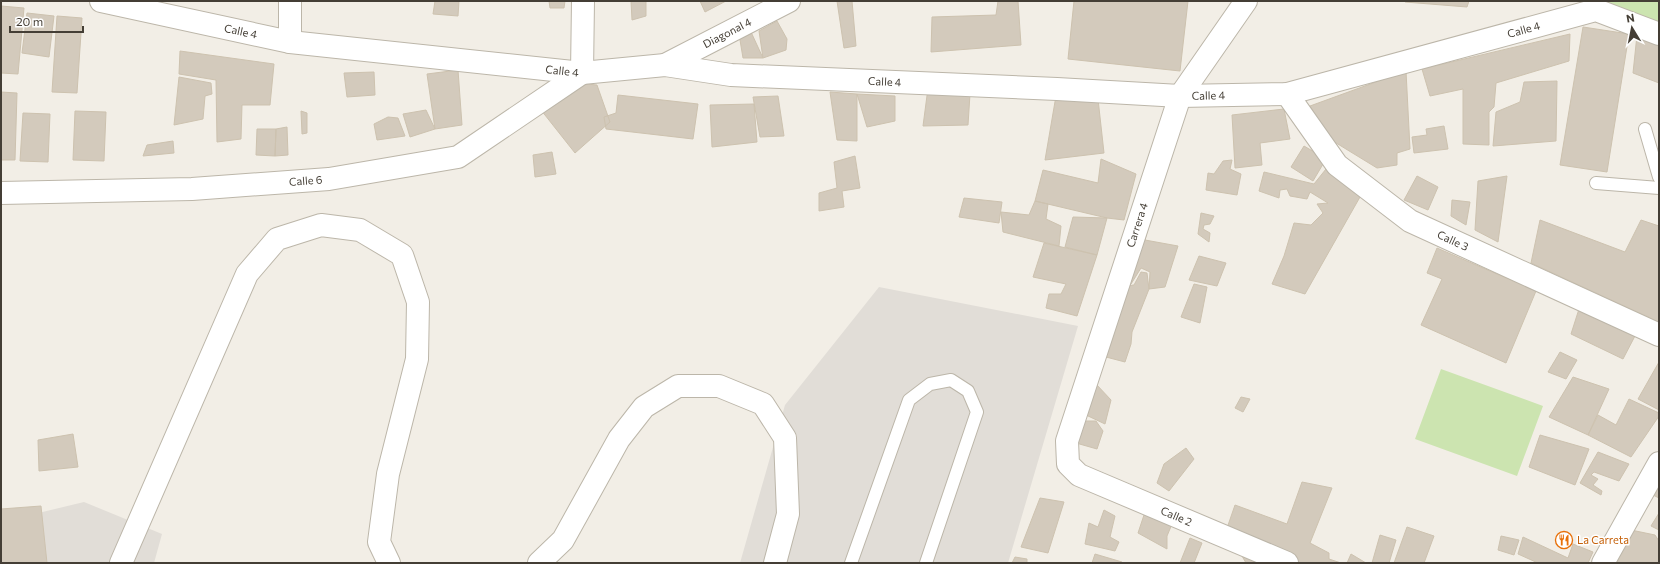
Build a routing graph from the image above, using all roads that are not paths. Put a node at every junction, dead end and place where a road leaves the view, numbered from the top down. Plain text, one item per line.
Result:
1 (101, 1) edge
2 (290, 1) edge
3 (583, 1) edge
4 (790, 1) edge
5 (1246, 1) edge
6 (1598, 5) edge
7 (142, 6) edge
8 (1659, 34) edge
9 (290, 42) junction
10 (665, 65) junction
11 (582, 73) junction
12 (1287, 94) junction
13 (1180, 96) junction
14 (1645, 128) dead end
15 (1659, 177) edge
16 (1596, 183) dead end
17 (1659, 188) edge
18 (1, 193) edge
19 (1659, 335) edge
20 (1659, 463) edge
21 (1068, 464) joint
22 (121, 563) edge
23 (389, 563) edge
24 (539, 563) edge
25 (776, 563) edge
26 (850, 563) edge
27 (926, 563) edge
28 (1287, 563) edge
29 (1603, 563) edge

1 - 7 street, Calle 4
2 - 9 street
3 - 11 street
4 - 10 street, Diagonal 4
5 - 13 street, Carrera 4
6 - 8 street, Calle 4
6 - 12 street, Calle 4
7 - 9 street, Calle 4
9 - 11 street, Calle 4
10 - 11 street, Calle 4
10 - 13 street, Calle 4
11 - 18 street, Calle 6
12 - 13 street, Calle 4
12 - 19 street, Calle 3
13 - 21 street, Carrera 4
14 - 15 lane
16 - 17 lane
20 - 29 street
21 - 28 street, Calle 2
22 - 23 street
24 - 25 street
26 - 27 lane

